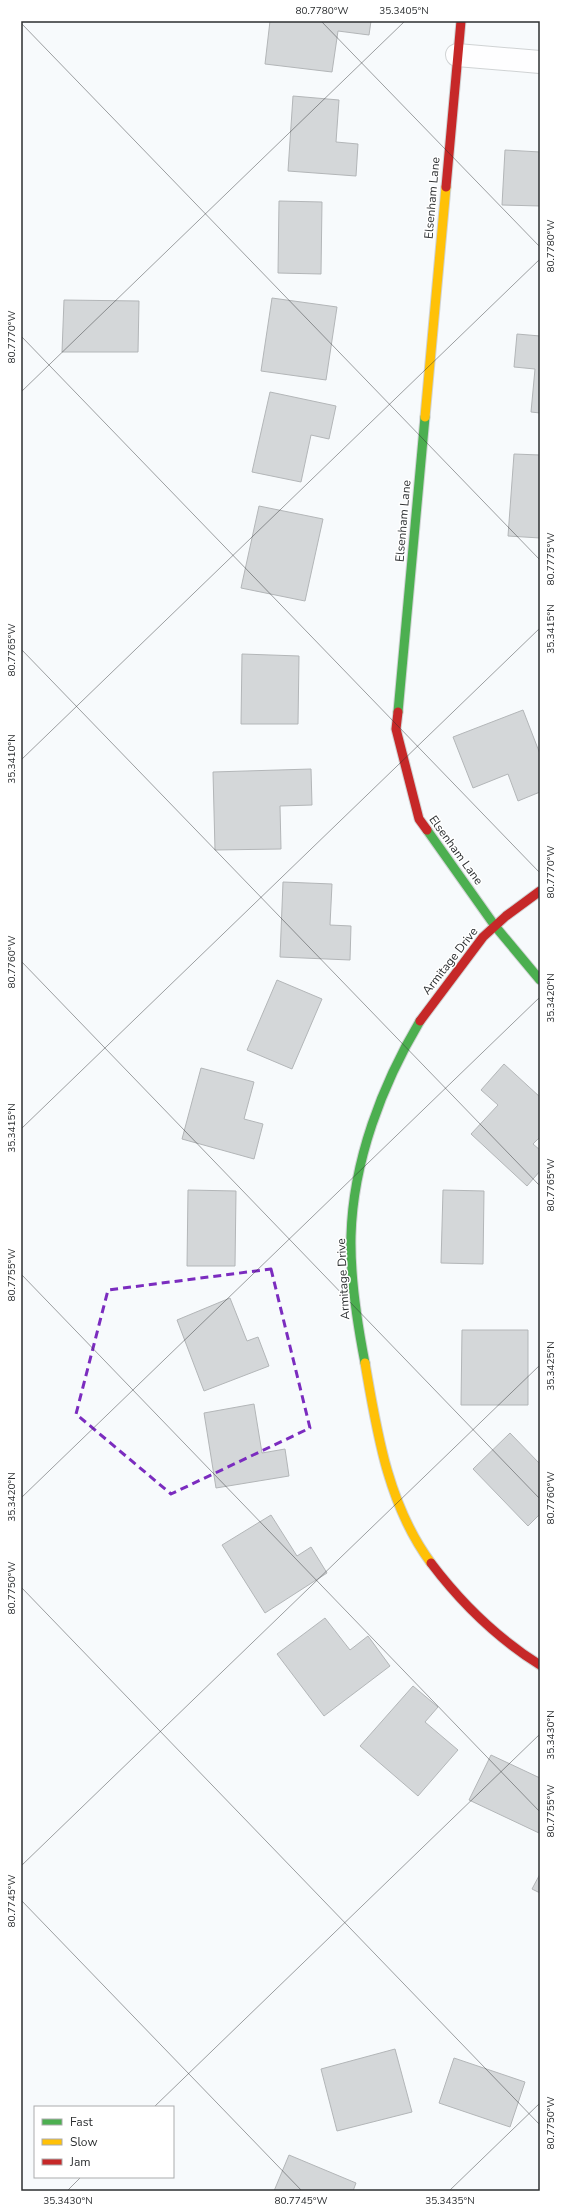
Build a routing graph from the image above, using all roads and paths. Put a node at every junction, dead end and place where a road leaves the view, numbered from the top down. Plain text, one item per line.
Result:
1 (461, 21) edge
2 (457, 55) junction
3 (540, 62) edge
4 (540, 891) edge
5 (495, 926) junction
6 (540, 980) edge
7 (540, 1665) edge

1 - 2 street, Elsenham Lane
2 - 3 street
2 - 5 street, Elsenham Lane
4 - 5 street, Armitage Drive
5 - 6 street, Elsenham Lane
5 - 7 street, Armitage Drive

